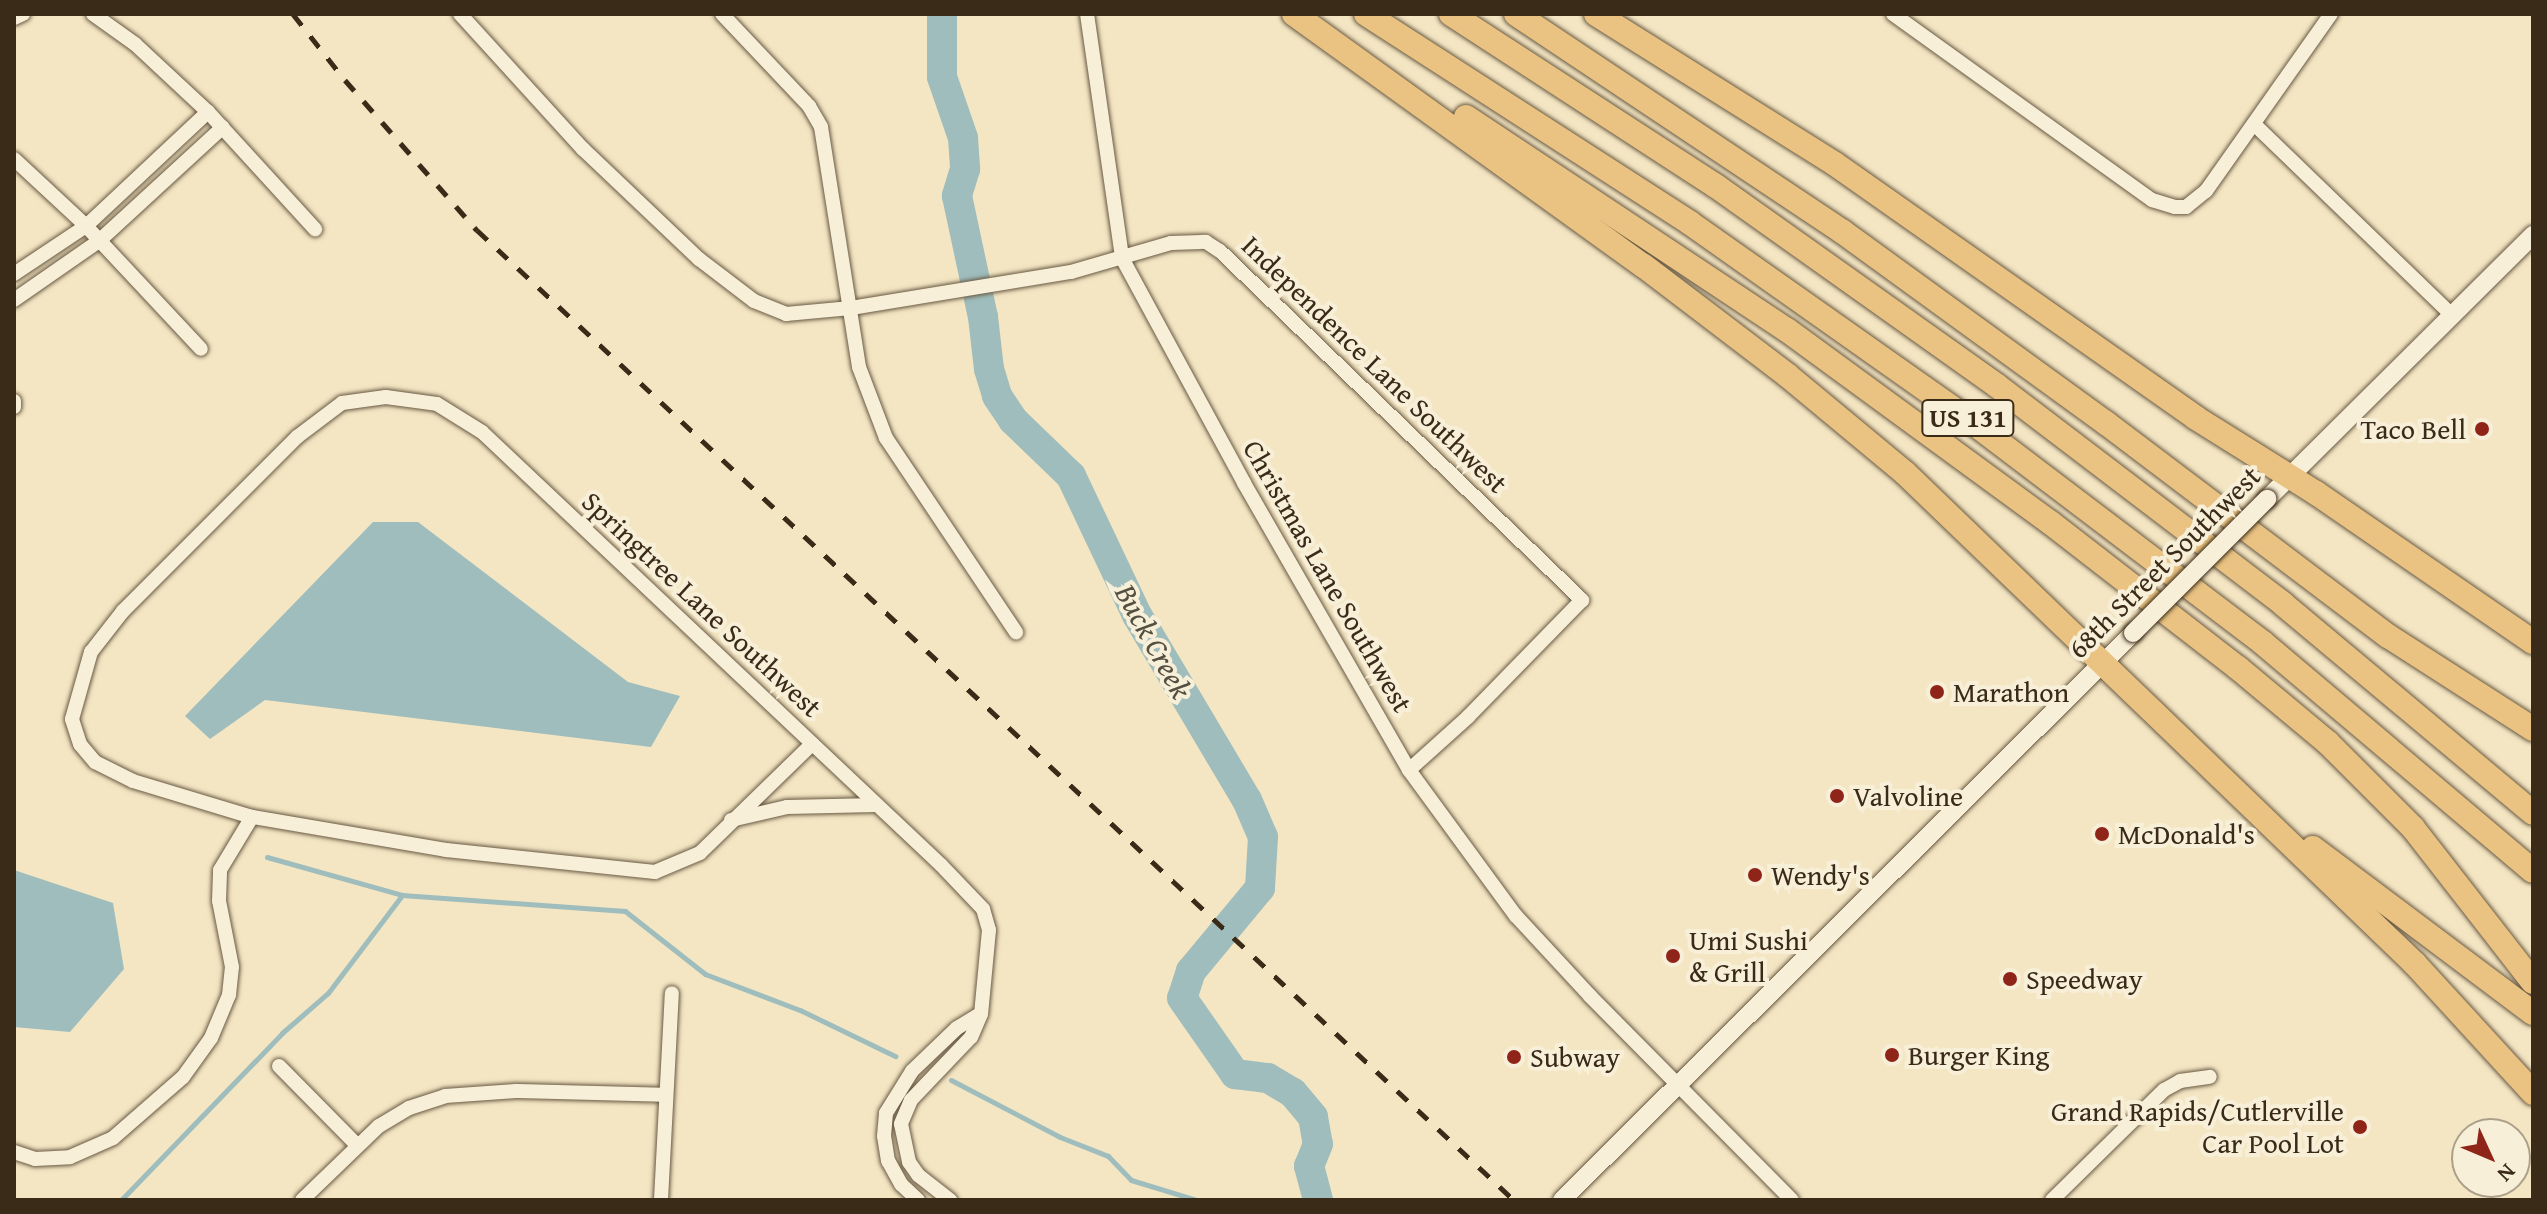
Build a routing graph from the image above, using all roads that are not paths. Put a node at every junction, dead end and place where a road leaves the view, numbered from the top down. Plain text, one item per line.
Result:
1 (23, 14) edge
2 (93, 14) edge
3 (460, 14) edge
4 (722, 14) edge
5 (1087, 14) edge
6 (1295, 14) edge
7 (1366, 14) edge
8 (1451, 14) edge
9 (1516, 14) edge
10 (1596, 14) edge
11 (1893, 14) edge
12 (2331, 14) edge
13 (14, 18) edge
14 (208, 112) junction
15 (2254, 124) junction
16 (223, 127) junction
17 (14, 159) edge
18 (86, 226) junction
19 (315, 229) dead end
20 (2533, 235) edge
21 (99, 241) junction
22 (1122, 258) junction
23 (14, 274) edge
24 (14, 300) edge
25 (851, 308) junction
26 (2452, 315) junction
27 (201, 349) dead end
28 (2290, 477) junction
29 (1016, 632) dead end
30 (2533, 642) edge
31 (2102, 664) junction
32 (2533, 729) edge
33 (812, 744) junction
34 (2211, 767) junction
35 (1409, 770) junction
36 (876, 805) junction
37 (2533, 813) edge
38 (252, 817) junction
39 (731, 820) junction
40 (2533, 871) edge
41 (672, 993) dead end
42 (2528, 999) edge
43 (981, 1014) junction
44 (279, 1066) dead end
45 (2210, 1077) dead end
46 (1678, 1086) junction
47 (2533, 1093) edge
48 (665, 1095) junction
49 (358, 1146) junction
50 (14, 1152) edge
51 (904, 1152) junction
52 (888, 1157) junction
53 (302, 1200) edge
54 (661, 1200) edge
55 (918, 1200) edge
56 (950, 1200) edge
57 (1562, 1200) edge
58 (1792, 1200) edge
59 (2052, 1200) edge

1 - 13 street
2 - 14 street
3 - 25 street, Independence Lane Southwest
4 - 25 street
5 - 22 street, Christmas Lane Southwest
6 - 31 highway
6 - 42 highway
7 - 40 highway, US 131
8 - 37 highway, US 131
9 - 32 highway
10 - 28 highway
11 - 15 street
12 - 15 street
14 - 16 street
14 - 18 street
15 - 26 street
16 - 19 street
16 - 21 street
17 - 18 street
18 - 21 street
18 - 23 street
20 - 26 main road, 68th Street Southwest
21 - 24 street
21 - 27 street
22 - 25 street, Independence Lane Southwest
22 - 35 street, Christmas Lane Southwest
22 - 35 street, Independence Lane Southwest
25 - 29 street
26 - 28 main road, 68th Street Southwest
28 - 30 highway
28 - 31 main road, 68th Street Southwest, bridge
31 - 34 highway
31 - 46 main road, 68th Street Southwest
33 - 36 street, Springtree Lane Southwest
33 - 38 street, Springtree Lane Southwest
33 - 39 street, Springtree Lane Southwest
34 - 42 highway
34 - 47 highway
35 - 46 street, Christmas Lane Southwest
36 - 39 street
36 - 43 street, Springtree Lane Southwest
38 - 39 street, Springtree Lane Southwest
38 - 50 street
41 - 48 street
43 - 51 street, Springtree Lane Southwest
43 - 52 street
44 - 49 street
45 - 59 street
46 - 57 main road, 68th Street Southwest
46 - 58 street, Christmas Lane Southwest
48 - 49 street
48 - 54 street
49 - 53 street
51 - 52 street
51 - 56 street
52 - 55 street

